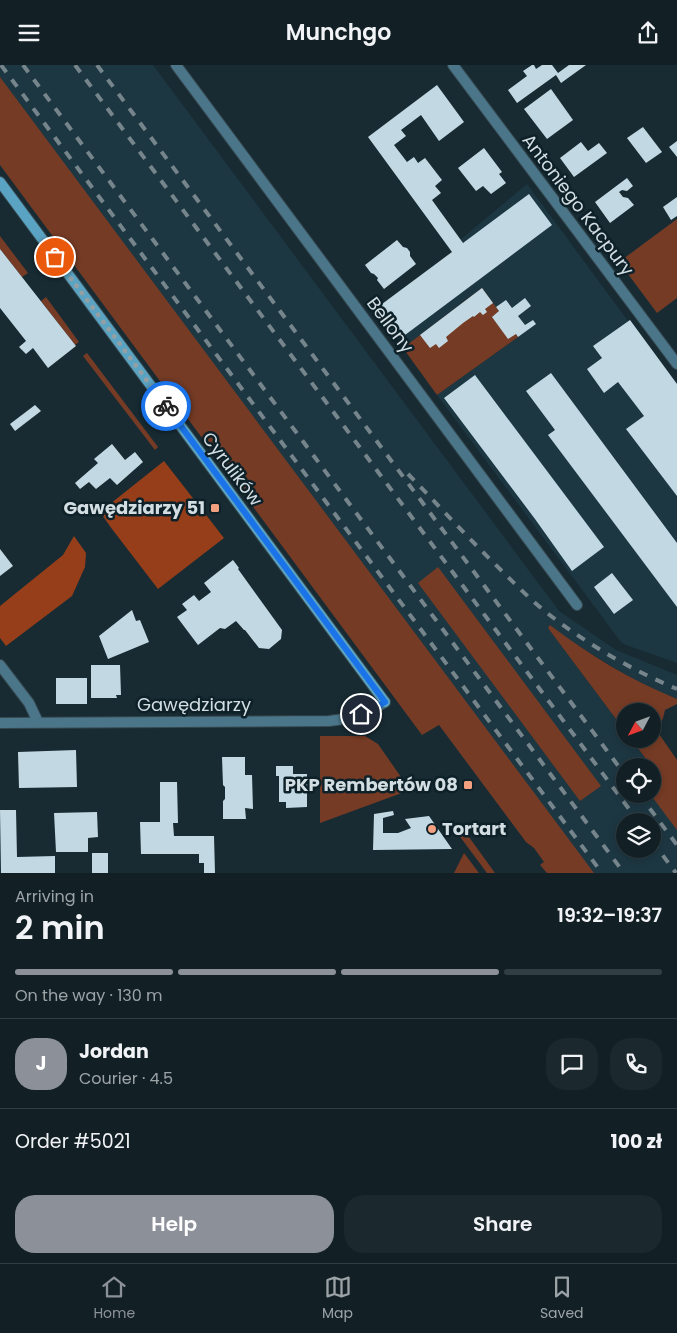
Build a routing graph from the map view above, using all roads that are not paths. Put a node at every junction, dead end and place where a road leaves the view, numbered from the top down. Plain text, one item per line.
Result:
1 (176, 65) edge
2 (453, 65) edge
3 (0, 183) edge
4 (677, 365) edge
5 (577, 605) dead end
6 (0, 665) edge
7 (385, 702) joint
8 (38, 722) junction
9 (0, 723) edge

1 - 5 street, Bellony
2 - 4 street, Antoniego Kacpury
3 - 7 main road, Cyrulików
6 - 8 street
7 - 8 street, Gawędziarzy
8 - 9 street, Gawędziarzy

